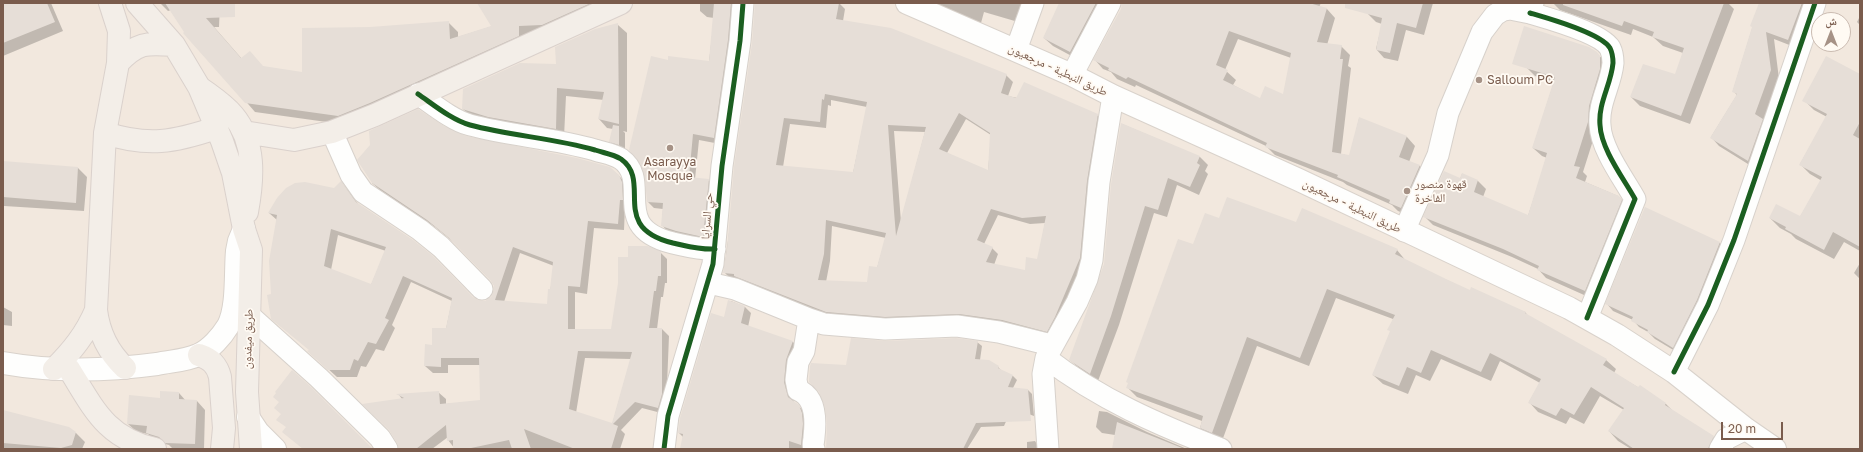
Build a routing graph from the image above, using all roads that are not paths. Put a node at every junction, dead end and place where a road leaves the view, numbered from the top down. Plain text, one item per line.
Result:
1 (110, 3) edge
2 (137, 3) edge
3 (621, 3) edge
4 (743, 3) edge
5 (907, 3) edge
6 (1034, 3) edge
7 (1110, 3) edge
8 (1815, 3) edge
9 (1531, 8) edge
10 (174, 45) junction
11 (1016, 50) junction
12 (118, 63) junction
13 (1072, 74) junction
14 (199, 87) junction
15 (418, 94) junction
16 (1113, 96) junction
17 (216, 128) junction
18 (244, 132) junction
19 (332, 132) junction
20 (105, 133) junction
21 (244, 229) junction
22 (1404, 231) junction
23 (715, 249) junction
24 (709, 283) junction
25 (482, 289) dead end
26 (96, 310) junction
27 (249, 315) junction
28 (1587, 318) junction
29 (809, 319) junction
30 (1049, 352) junction
31 (199, 355) junction
32 (3, 363) edge
33 (125, 368) junction
34 (62, 369) junction
35 (1674, 372) junction
36 (248, 417) junction
37 (1746, 429) junction
38 (155, 449) edge
39 (222, 449) edge
40 (251, 449) edge
41 (275, 449) edge
42 (387, 449) edge
43 (664, 449) edge
44 (814, 449) edge
45 (1048, 449) edge
46 (1221, 449) edge
47 (1720, 449) edge
48 (1775, 449) edge

1 - 12 main road
2 - 10 main road, طريق ميفدون
3 - 15 main road
4 - 23 street, حي السرايا
5 - 11 main road, طريق النبطية - مرجعيون
6 - 11 street
7 - 13 street
8 - 35 street
9 - 22 street
9 - 28 street
10 - 12 main road
10 - 14 main road, طريق ميفدون
11 - 13 main road, طريق النبطية - مرجعيون
12 - 20 main road
13 - 16 main road, طريق النبطية - مرجعيون
14 - 17 main road, طريق ميفدون
14 - 18 main road, طريق ميفدون
15 - 19 main road
15 - 23 street
16 - 22 main road, طريق النبطية - مرجعيون
16 - 30 street
17 - 20 main road
17 - 21 main road, طريق ميفدون
18 - 19 main road
18 - 21 main road, طريق ميفدون
19 - 25 street
20 - 26 main road
21 - 27 main road, طريق ميفدون
21 - 31 main road
22 - 28 main road, طريق النبطية - مرجعيون
23 - 24 street, حي السرايا
24 - 29 street
24 - 43 street, حي السرايا
26 - 33 main road
26 - 34 main road
27 - 36 main road, طريق ميفدون
27 - 42 street
28 - 35 main road, طريق النبطية - مرجعيون
29 - 30 street
29 - 44 street
30 - 45 street
30 - 46 street
31 - 33 main road
31 - 39 main road
32 - 34 main road
33 - 34 main road
34 - 38 main road
35 - 37 main road, طريق النبطية - مرجعيون
36 - 40 main road, طريق ميفدون
36 - 41 main road
37 - 47 street
37 - 48 main road, طريق النبطية - مرجعيون

